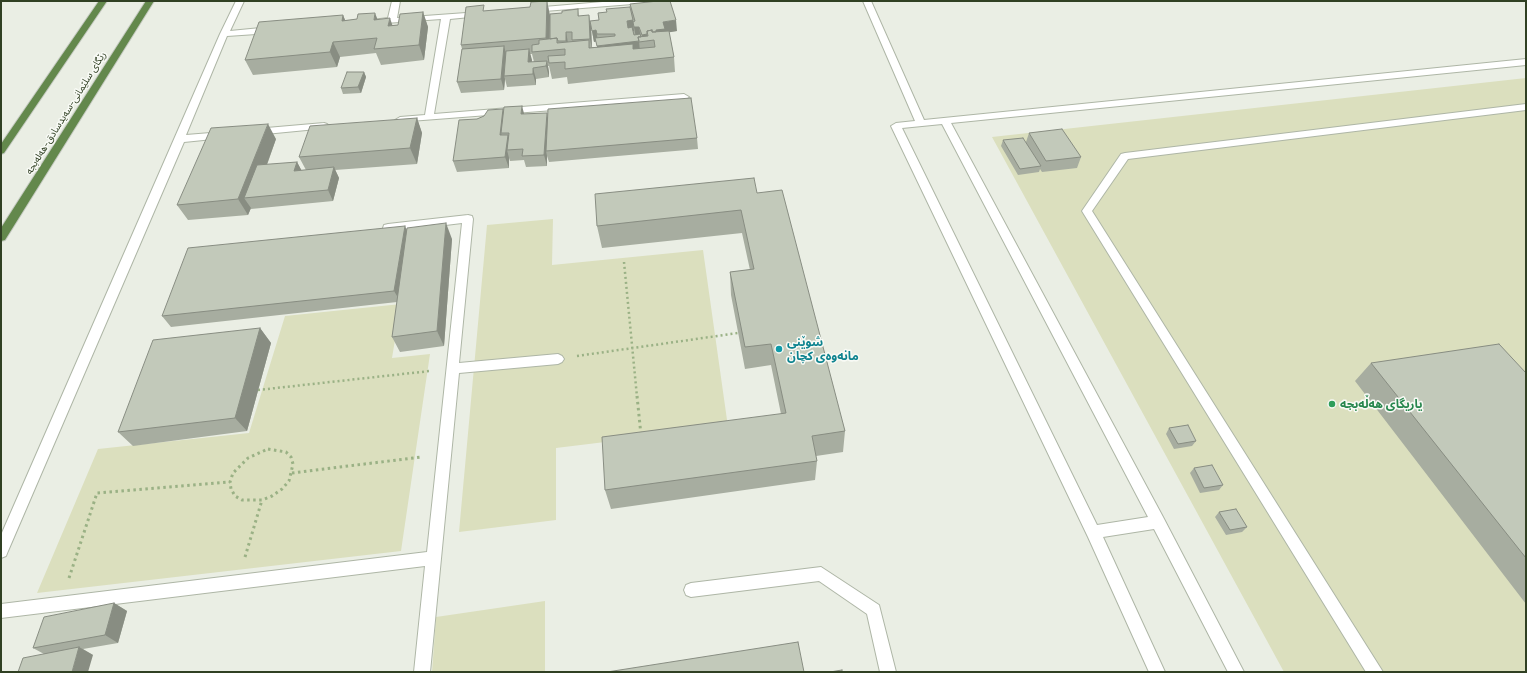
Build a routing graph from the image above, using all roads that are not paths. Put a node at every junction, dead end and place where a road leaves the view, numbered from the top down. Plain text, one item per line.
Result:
1 (103, 1) edge
2 (150, 1) edge
3 (240, 1) edge
4 (396, 1) edge
5 (645, 1) edge
6 (867, 1) edge
7 (542, 5) edge
8 (526, 10) edge
9 (486, 13) edge
10 (446, 16) junction
11 (392, 21) junction
12 (369, 22) edge
13 (277, 30) edge
14 (224, 34) junction
15 (1526, 62) edge
16 (684, 98) edge
17 (1526, 106) edge
18 (429, 117) junction
19 (390, 121) edge
20 (945, 121) junction
21 (921, 124) junction
22 (336, 126) edge
23 (180, 139) junction
24 (1, 151) edge
25 (380, 228) edge
26 (1, 238) edge
27 (558, 359) road end
28 (453, 369) junction
29 (1158, 522) junction
30 (1093, 532) junction
31 (1, 551) edge
32 (434, 558) junction
33 (691, 590) dead end
34 (1, 611) edge
35 (422, 672) edge
36 (888, 672) edge
37 (1157, 672) edge
38 (1236, 672) edge
39 (1375, 672) edge

1 - 24 highway
2 - 26 highway, رێگای سلێمانی-سەیدسادق-هەلەبجە
3 - 14 street
4 - 11 street
5 - 7 street
6 - 21 street
7 - 8 street
9 - 10 street
10 - 11 street
10 - 18 street
11 - 12 street
13 - 14 street
14 - 23 street
15 - 20 street
16 - 18 street
17 - 39 street
18 - 19 street
20 - 21 street
20 - 29 street
21 - 30 street
22 - 23 street
23 - 31 street
25 - 28 street
27 - 28 street
28 - 32 street
29 - 30 street
29 - 38 street
30 - 37 street
32 - 34 street
32 - 35 street
33 - 36 street

